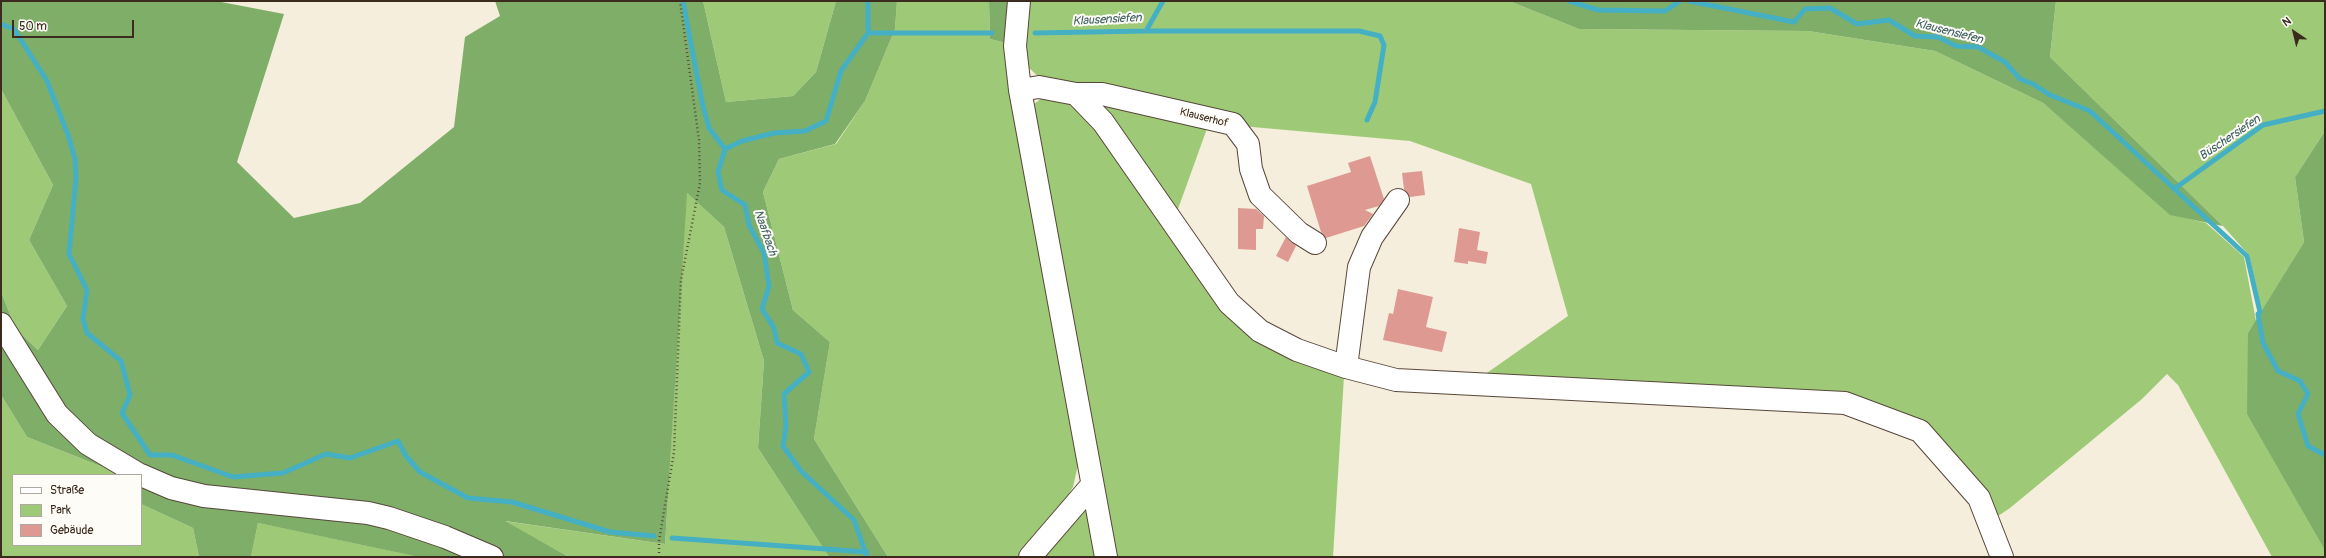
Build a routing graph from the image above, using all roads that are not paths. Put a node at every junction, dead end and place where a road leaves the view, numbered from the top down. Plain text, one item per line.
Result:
1 (1019, 1) edge
2 (1020, 90) junction
3 (1076, 94) junction
4 (1398, 200) dead end
5 (1315, 243) dead end
6 (1, 324) edge
7 (1346, 367) junction
8 (139, 474) edge
9 (142, 475) edge
10 (1092, 485) junction
11 (492, 557) edge
12 (1030, 557) edge
13 (1106, 557) edge
14 (2002, 557) edge

1 - 2 street
2 - 3 street, Klauserhof
2 - 10 street
3 - 5 street, Klauserhof
3 - 7 street
4 - 7 street
6 - 8 street
7 - 14 street
9 - 11 street
10 - 12 street
10 - 13 street

